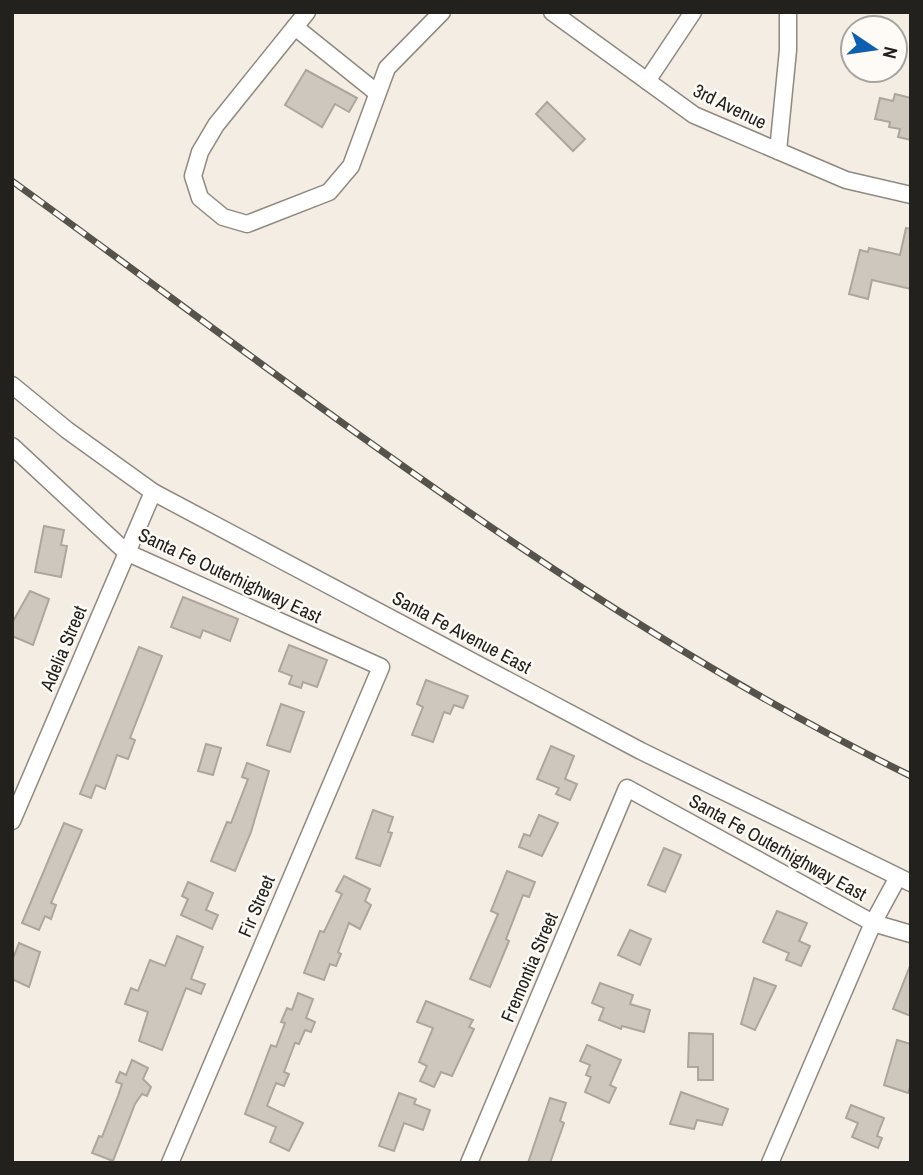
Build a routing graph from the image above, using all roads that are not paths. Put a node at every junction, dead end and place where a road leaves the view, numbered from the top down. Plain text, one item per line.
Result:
1 (307, 12) edge
2 (442, 12) edge
3 (552, 12) edge
4 (693, 12) edge
5 (788, 12) edge
6 (295, 27) junction
7 (647, 81) junction
8 (376, 92) junction
9 (778, 151) junction
10 (911, 195) edge
11 (12, 385) edge
12 (12, 446) edge
13 (153, 492) junction
14 (126, 552) junction
15 (382, 667) joint
16 (627, 788) joint
17 (12, 821) edge
18 (904, 880) edge
19 (873, 923) junction
20 (911, 934) edge
21 (170, 1163) edge
22 (469, 1163) edge
23 (770, 1163) edge

1 - 6 street
2 - 8 street
3 - 7 street, 3rd Avenue
4 - 7 street
5 - 9 street
6 - 8 street
6 - 8 street
7 - 9 street, 3rd Avenue
9 - 10 street, 3rd Avenue
11 - 13 street, Santa Fe Avenue East
12 - 14 street, Santa Fe Outerhighway East
13 - 14 street, Adelia Street
13 - 18 street, Santa Fe Avenue East
14 - 15 street, Santa Fe Outerhighway East
14 - 17 street, Adelia Street
15 - 21 street, Fir Street
16 - 19 street, Santa Fe Outerhighway East
16 - 22 street, Fremontia Street
18 - 19 street
19 - 20 street, Santa Fe Outerhighway East
19 - 23 street

